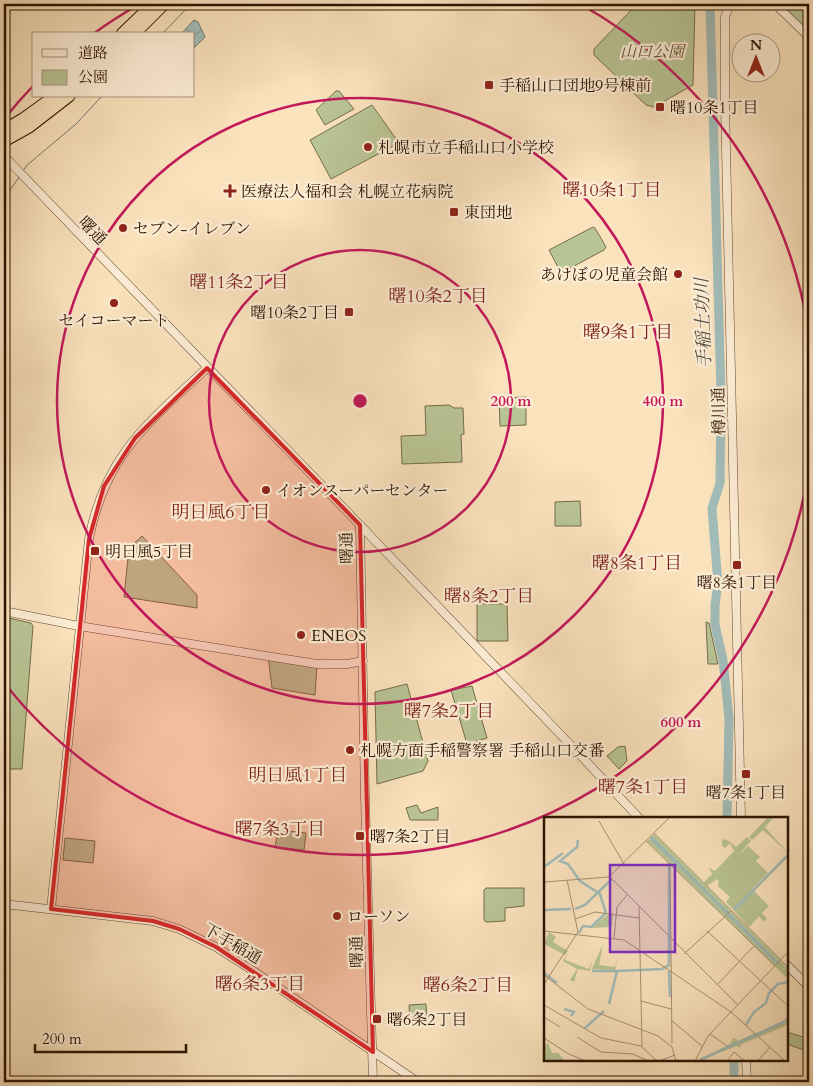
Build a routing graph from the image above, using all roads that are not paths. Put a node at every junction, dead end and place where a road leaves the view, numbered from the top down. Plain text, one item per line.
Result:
1 (153, 4) edge
2 (164, 4) edge
3 (730, 4) edge
4 (775, 4) edge
5 (124, 32) edge
6 (136, 32) edge
7 (809, 37) edge
8 (52, 98) edge
9 (67, 98) edge
10 (4, 130) edge
11 (4, 141) edge
12 (4, 156) edge
13 (207, 368) junction
14 (360, 524) junction
15 (4, 611) edge
16 (79, 626) junction
17 (362, 661) junction
18 (638, 817) edge
19 (741, 817) edge
20 (4, 904) edge
21 (51, 909) junction
22 (788, 966) edge
23 (809, 987) edge
24 (372, 1052) junction
25 (746, 1061) edge
26 (373, 1082) edge
27 (418, 1082) edge
28 (747, 1082) edge

1 - 5 highway
2 - 6 highway
3 - 19 street, 樽川通
4 - 7 street
8 - 10 highway
9 - 11 highway
12 - 13 street, 曙通
13 - 14 street, 曙通
13 - 16 street
14 - 17 street, 曙通
14 - 18 street
15 - 16 street
16 - 17 street
16 - 21 street
17 - 24 street, 曙通
20 - 21 street, 下手稲通
21 - 24 street, 下手稲通
22 - 23 street
24 - 26 street, 曙通
24 - 27 street, 下手稲通
25 - 28 street

